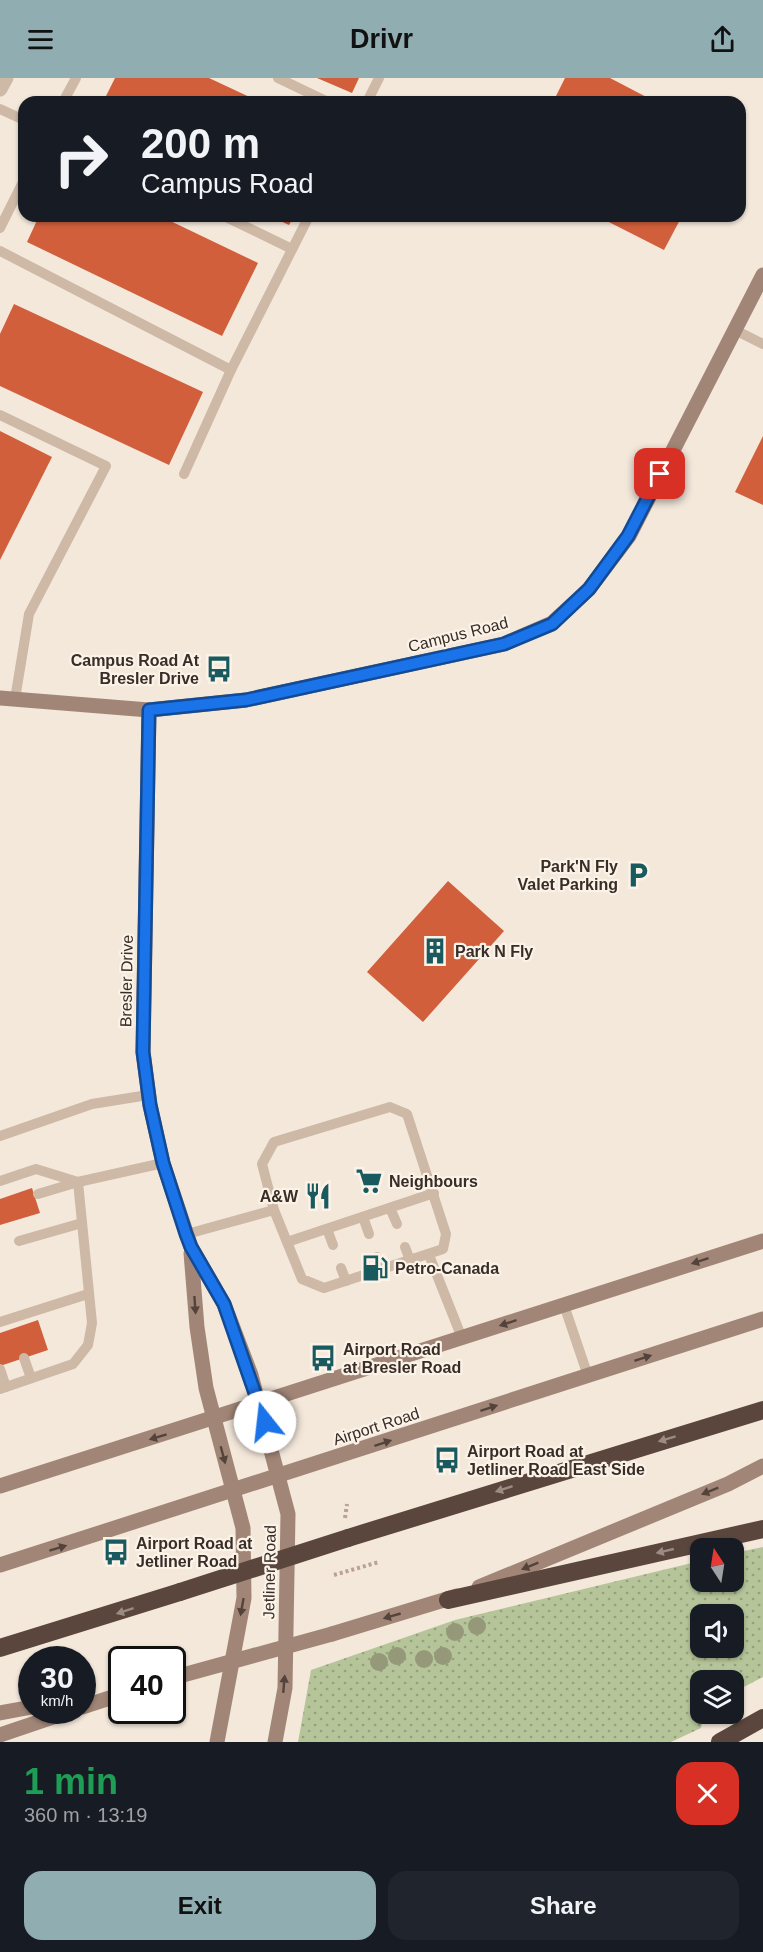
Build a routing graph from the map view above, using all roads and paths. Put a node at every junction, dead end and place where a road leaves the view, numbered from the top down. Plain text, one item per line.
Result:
1 (6, 78) edge
2 (76, 78) edge
3 (278, 78) edge
4 (379, 78) edge
5 (0, 89) edge
6 (66, 96) edge
7 (316, 96) edge
8 (370, 96) edge
9 (0, 109) edge
10 (18, 117) edge
11 (18, 192) edge
12 (236, 222) edge
13 (306, 222) edge
14 (0, 228) edge
15 (292, 249) junction
16 (0, 251) edge
17 (763, 275) edge
18 (735, 330) junction
19 (763, 344) edge
20 (231, 370) junction
21 (0, 415) edge
22 (184, 474) dead end
23 (8, 699) edge
24 (149, 710) junction
25 (148, 1095) junction
26 (0, 1136) edge
27 (163, 1163) junction
28 (0, 1181) edge
29 (78, 1182) junction
30 (434, 1193) junction
31 (38, 1194) dead end
32 (390, 1208) junction
33 (274, 1210) junction
34 (363, 1217) junction
35 (82, 1223) junction
36 (397, 1224) dead end
37 (327, 1229) junction
38 (369, 1234) dead end
39 (189, 1240) junction
40 (19, 1241) dead end
41 (763, 1241) edge
42 (287, 1242) junction
43 (333, 1245) dead end
44 (405, 1248) dead end
45 (429, 1255) junction
46 (377, 1257) dead end
47 (410, 1260) junction
48 (341, 1268) dead end
49 (381, 1270) junction
50 (346, 1281) junction
51 (88, 1294) junction
52 (564, 1305) junction
53 (763, 1319) edge
54 (0, 1322) edge
55 (462, 1338) junction
56 (24, 1358) dead end
57 (0, 1369) edge
58 (588, 1376) junction
59 (31, 1378) junction
60 (3, 1388) edge
61 (261, 1404) junction
62 (763, 1410) edge
63 (214, 1419) junction
64 (763, 1466) edge
65 (279, 1477) junction
66 (0, 1486) edge
67 (233, 1492) junction
68 (347, 1504) dead end
69 (763, 1529) edge
70 (347, 1530) junction
71 (379, 1562) dead end
72 (0, 1565) edge
73 (334, 1575) dead end
74 (448, 1600) junction
75 (0, 1648) edge
76 (186, 1674) edge
77 (18, 1710) edge
78 (0, 1713) edge
79 (763, 1718) edge
80 (33, 1724) edge
81 (0, 1735) edge
82 (217, 1742) edge
83 (275, 1742) edge
84 (720, 1742) edge

1 - 5 street
2 - 6 lane
3 - 7 lane
4 - 8 lane
9 - 10 lane
11 - 14 lane
12 - 15 lane
13 - 15 lane
15 - 20 lane
16 - 20 lane
17 - 18 street, Campus Road
18 - 19 lane
18 - 24 street, Campus Road
20 - 22 lane
21 - 23 lane
23 - 24 street, Campus Road
24 - 25 street, Bresler Drive
25 - 26 lane
25 - 27 street, Bresler Drive
27 - 29 lane
27 - 39 street, Bresler Drive
28 - 29 lane
29 - 31 lane
29 - 35 lane
30 - 32 lane
30 - 33 lane
30 - 45 lane
32 - 34 lane
32 - 36 lane
33 - 39 lane
33 - 42 lane
34 - 37 lane
34 - 38 lane
35 - 40 lane
35 - 51 lane
37 - 42 lane
37 - 43 lane
39 - 61 street, Bresler Drive
39 -> 63 street, Bresler Drive
41 -> 52 street
42 - 50 lane
44 - 47 lane
45 - 47 lane
45 - 55 lane
46 - 49 lane
47 - 49 lane
48 - 50 lane
49 - 50 lane
51 - 54 lane
51 - 59 lane
52 -> 55 street
52 - 58 lane
58 -> 53 street, Airport Road
55 - 61 street
56 - 59 lane
57 - 60 lane
65 -> 58 street, Airport Road
59 - 60 lane
61 - 63 street
61 - 65 street, Jetliner Road
62 -> 70 highway
63 -> 66 street
63 -> 67 street, Jetliner Road
64 -> 74 street
65 - 67 street, Airport Road
83 -> 65 street, Jetliner Road
72 -> 67 street, Airport Road
67 -> 82 street, Jetliner Road
68 - 70 path
69 -> 74 highway
70 -> 75 highway, bridge
71 - 73 path
74 -> 76 street, bridge
77 - 78 street
79 - 84 highway
80 - 81 street

